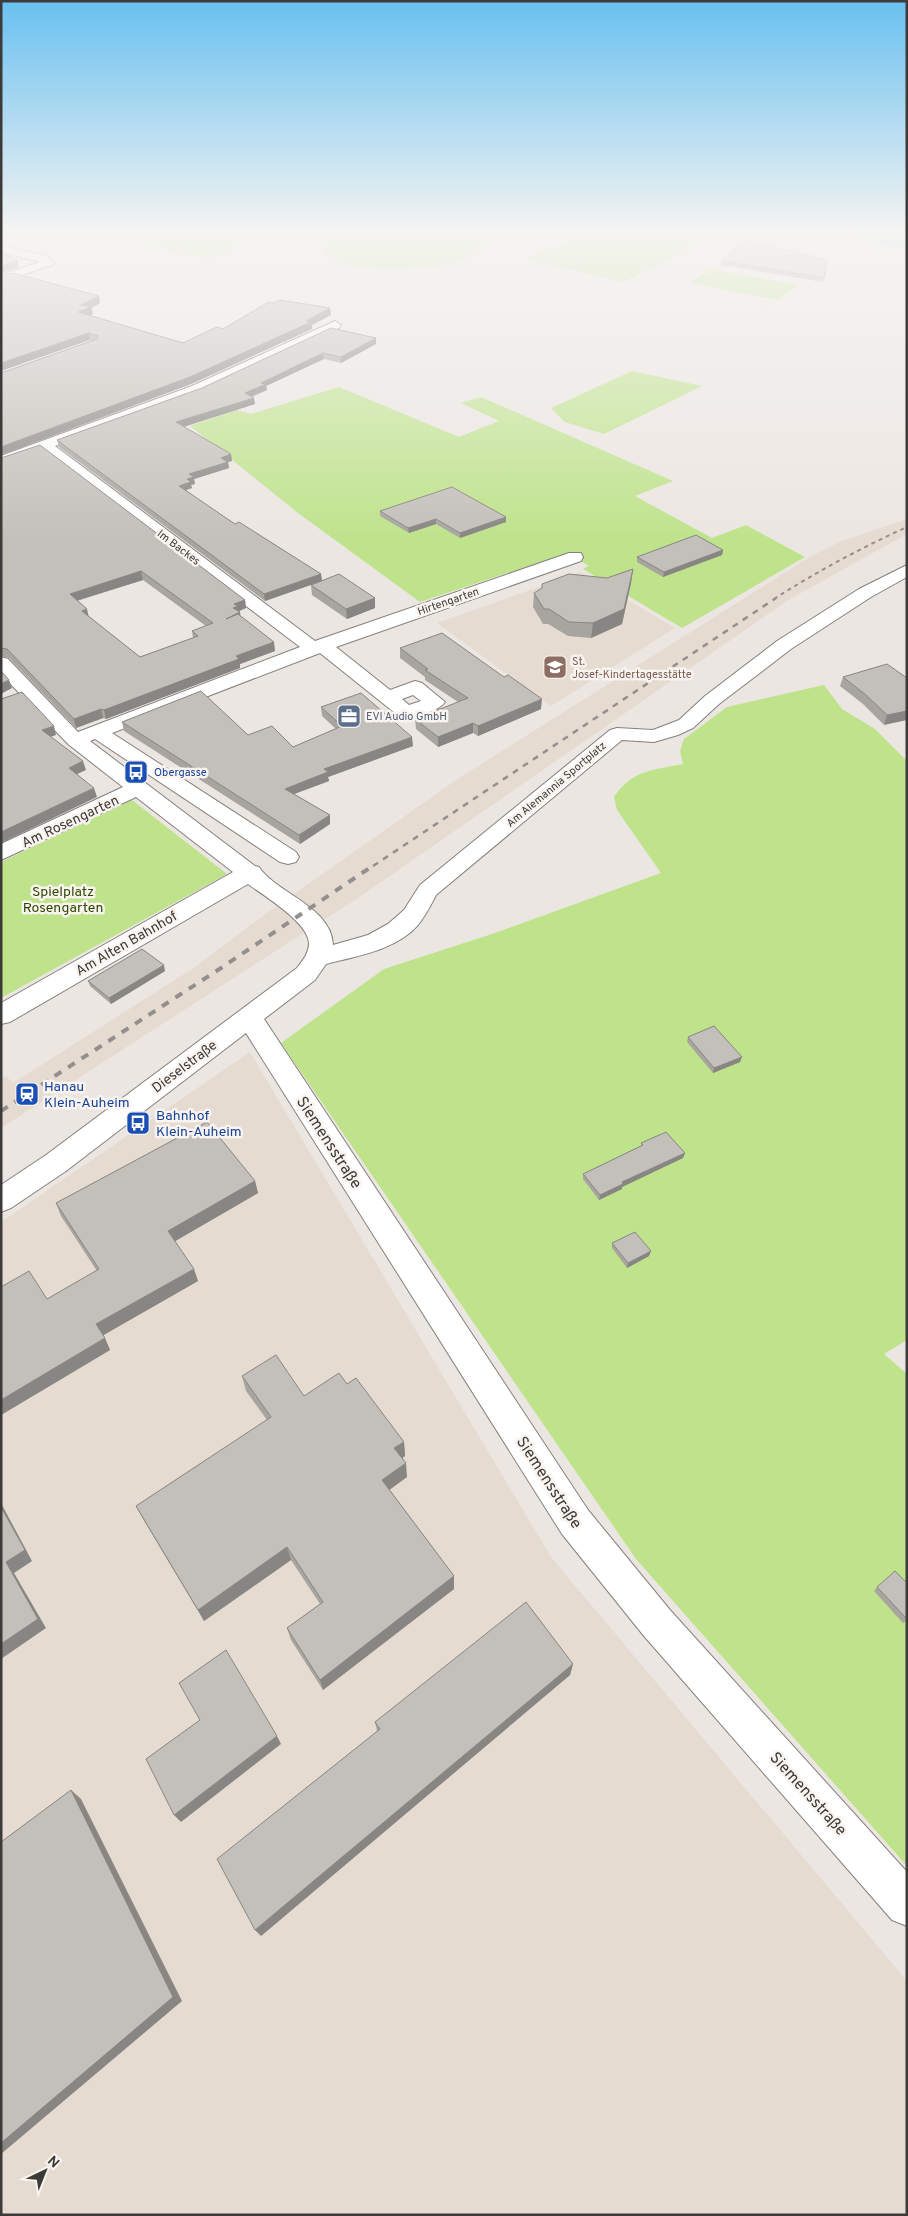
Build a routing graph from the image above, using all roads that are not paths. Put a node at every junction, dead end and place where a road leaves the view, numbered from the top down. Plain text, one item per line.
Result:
1 (315, 333) edge
2 (44, 445) junction
3 (1, 461) edge
4 (575, 557) dead end
5 (907, 570) edge
6 (318, 647) junction
7 (1, 663) edge
8 (387, 698) dead end
9 (96, 731) junction
10 (75, 740) junction
11 (140, 788) junction
12 (1, 854) edge
13 (288, 857) dead end
14 (250, 872) junction
15 (319, 957) junction
16 (1, 1015) edge
17 (249, 1017) junction
18 (1, 1200) edge
19 (907, 1905) edge

1 - 2 street
2 - 3 street
2 - 6 street, Im Backes
4 - 6 street, Hirtengarten
5 - 15 street, Am Alemannia Sportplatz
6 - 8 street
6 - 9 street, Hirtengarten
7 - 10 street
9 - 10 street, Hirtengarten
9 - 13 street
10 - 11 street
11 - 12 street, Am Rosengarten
11 - 14 street
14 - 15 street
14 - 16 street, Am Alten Bahnhof
15 - 17 street, Dieselstraße
17 - 18 street, Dieselstraße
17 - 19 street, Siemensstraße

